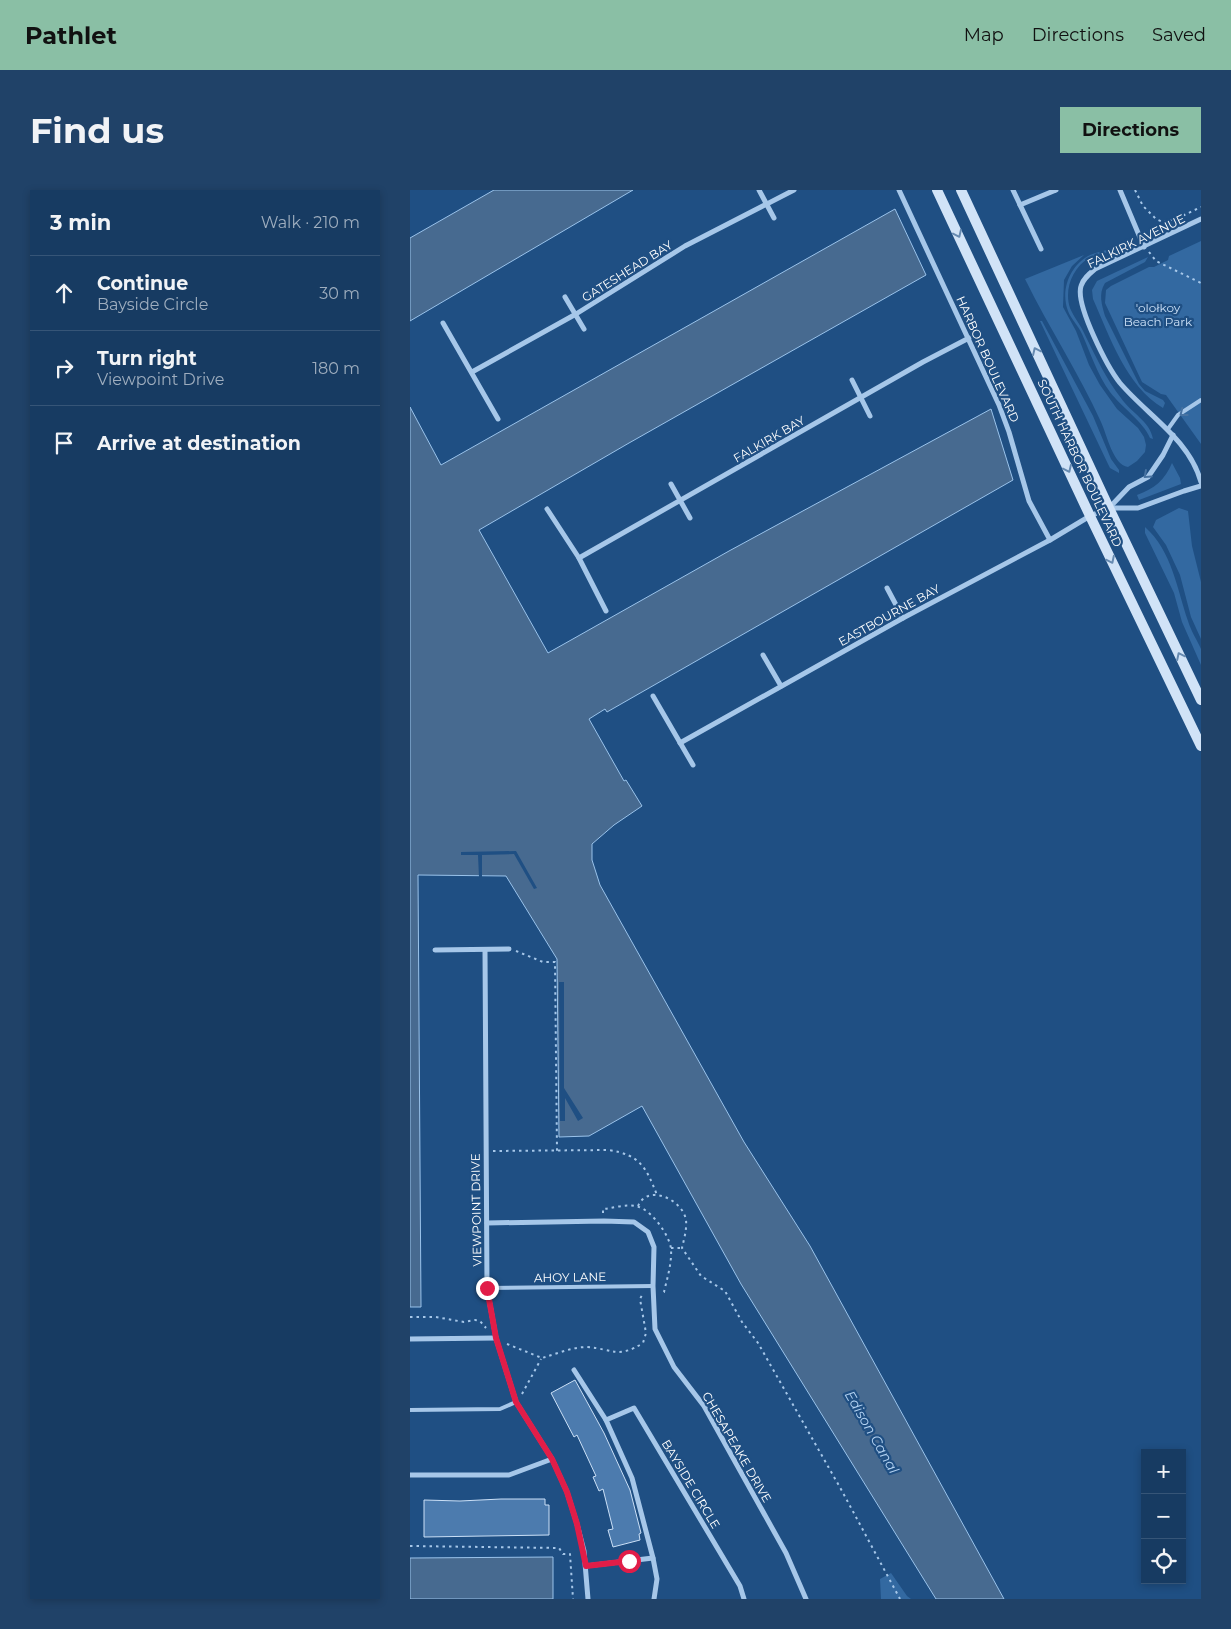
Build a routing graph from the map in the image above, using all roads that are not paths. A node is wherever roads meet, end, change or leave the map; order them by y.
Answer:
1 (759, 190) edge
2 (794, 190) edge
3 (899, 190) edge
4 (938, 190) edge
5 (961, 190) edge
6 (1013, 190) edge
7 (1056, 190) edge
8 (1120, 190) edge
9 (767, 205) junction
10 (1020, 205) junction
11 (774, 218) dead end
12 (1201, 220) edge
13 (1144, 246) junction
14 (1041, 248) dead end
15 (565, 297) dead end
16 (576, 314) junction
17 (443, 323) dead end
18 (584, 329) dead end
19 (969, 338) junction
20 (472, 372) junction
21 (852, 380) dead end
22 (1201, 395) edge
23 (860, 398) junction
24 (1201, 400) edge
25 (870, 416) dead end
26 (498, 419) dead end
27 (1168, 429) junction
28 (1173, 435) junction
29 (1201, 482) edge
30 (671, 484) dead end
31 (1201, 486) edge
32 (681, 501) junction
33 (1109, 508) junction
34 (547, 509) dead end
35 (1090, 516) junction
36 (690, 518) dead end
37 (1050, 540) junction
38 (579, 558) junction
39 (887, 588) dead end
40 (606, 611) dead end
41 (903, 618) junction
42 (763, 655) dead end
43 (781, 686) junction
44 (653, 696) dead end
45 (1201, 700) edge
46 (680, 743) junction
47 (1201, 746) edge
48 (693, 765) dead end
49 (509, 949) road end
50 (435, 950) dead end
51 (485, 950) junction
52 (487, 1223) junction
53 (653, 1286) junction
54 (487, 1288) junction
55 (496, 1338) junction
56 (410, 1339) edge
57 (574, 1370) dead end
58 (516, 1402) junction
59 (410, 1410) edge
60 (606, 1420) junction
61 (552, 1459) junction
62 (410, 1475) edge
63 (653, 1558) junction
64 (586, 1566) junction
65 (588, 1599) edge
66 (654, 1599) edge
67 (744, 1599) edge
68 (806, 1599) edge

1 - 9 street
2 - 9 street, GATESHEAD BAY
3 - 19 street, HARBOR BOULEVARD
4 -> 35 main road, SOUTH HARBOR BOULEVARD
33 -> 5 main road, SOUTH HARBOR BOULEVARD
6 - 10 street
7 - 10 street
8 - 13 street
9 - 11 street
9 - 16 street, GATESHEAD BAY
10 - 14 street
12 - 13 street, FALKIRK AVENUE
13 - 27 street, FALKIRK AVENUE
15 - 16 street
16 - 18 street
16 - 20 street, GATESHEAD BAY
17 - 20 street
19 - 23 street, FALKIRK BAY
19 - 37 street, HARBOR BOULEVARD
20 - 26 street
21 - 23 street
22 - 24 lane
23 - 25 street
23 - 32 street, FALKIRK BAY
24 -> 27 lane
27 - 28 street, FALKIRK AVENUE
28 - 29 street, FALKIRK AVENUE
28 -> 33 street, EASTBOURNE BAY
30 - 32 street
31 - 33 street, EASTBOURNE BAY
32 - 36 street
32 - 38 street, FALKIRK BAY
33 - 35 street, EASTBOURNE BAY
45 -> 33 main road, SOUTH HARBOR BOULEVARD
34 - 38 street
35 - 37 street, EASTBOURNE BAY
35 -> 47 main road, SOUTH HARBOR BOULEVARD
37 - 41 street, EASTBOURNE BAY
38 - 40 street
39 - 41 street
41 - 43 street, EASTBOURNE BAY
42 - 43 street
43 - 46 street, EASTBOURNE BAY
44 - 46 street
46 - 48 street
49 - 51 street
50 - 51 street
51 - 52 street, VIEWPOINT DRIVE
52 - 53 street, CHESAPEAKE DRIVE
52 - 54 street, VIEWPOINT DRIVE
53 - 54 lane, AHOY LANE
53 - 68 street, CHESAPEAKE DRIVE
54 - 55 street, VIEWPOINT DRIVE
55 - 56 street
55 - 58 street, VIEWPOINT DRIVE
57 - 60 street
58 - 59 lane
58 - 61 street, VIEWPOINT DRIVE
60 - 63 street
60 - 67 street, BAYSIDE CIRCLE
61 - 62 street
61 - 64 street, VIEWPOINT DRIVE
63 - 64 street
63 - 66 street
64 - 65 street, VIEWPOINT DRIVE

